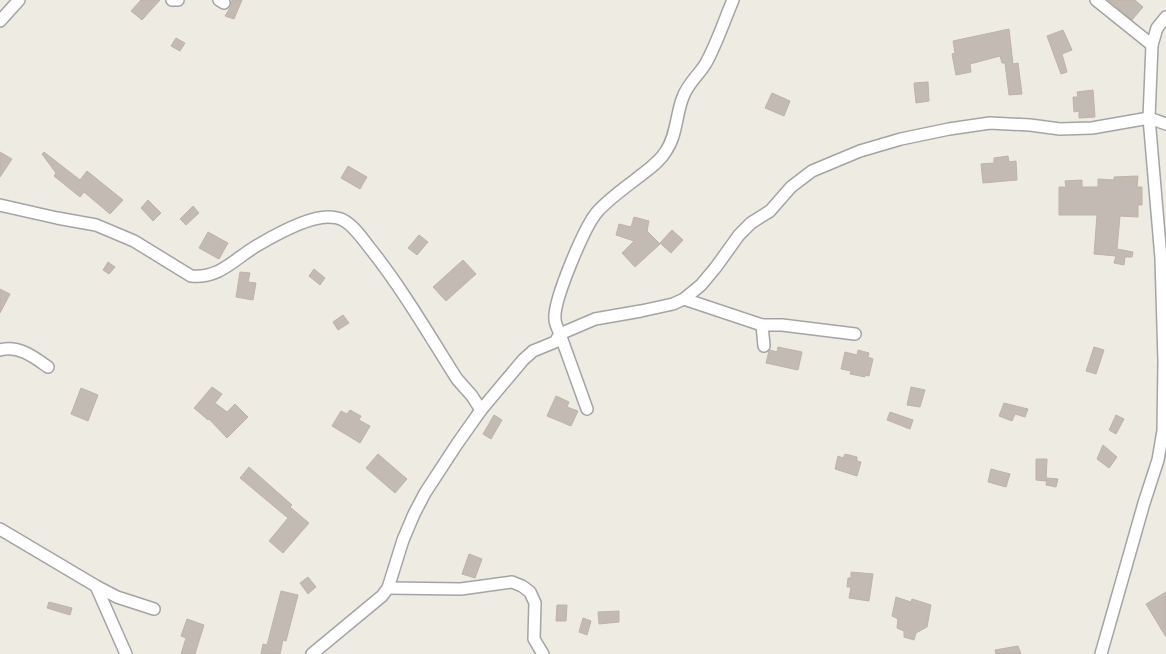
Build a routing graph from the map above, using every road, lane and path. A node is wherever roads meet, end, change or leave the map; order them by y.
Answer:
1 (19, 0) edge
2 (172, 0) edge
3 (178, 0) edge
4 (733, 0) edge
5 (1096, 0) edge
6 (1166, 17) edge
7 (0, 20) edge
8 (1152, 45) junction
9 (1149, 118) junction
10 (1166, 124) edge
11 (0, 205) edge
12 (684, 299) junction
13 (762, 325) junction
14 (560, 334) junction
15 (855, 334) dead end
16 (764, 346) dead end
17 (0, 350) edge
18 (48, 367) dead end
19 (587, 409) dead end
20 (481, 410) junction
21 (0, 528) edge
22 (96, 586) junction
23 (388, 588) junction
24 (154, 609) dead end
25 (126, 654) edge
26 (312, 654) edge
27 (543, 654) edge
28 (1101, 654) edge

1 - 7 street
2 - 3 street
4 - 14 street
5 - 8 street
6 - 8 street
8 - 9 street
9 - 10 street
9 - 12 street
9 - 28 street
11 - 20 street
12 - 13 street
12 - 14 street
13 - 15 street
13 - 16 street
14 - 19 street
14 - 20 street
17 - 18 street
20 - 23 street
21 - 22 street
22 - 24 street
22 - 25 street
23 - 26 street
23 - 27 street

